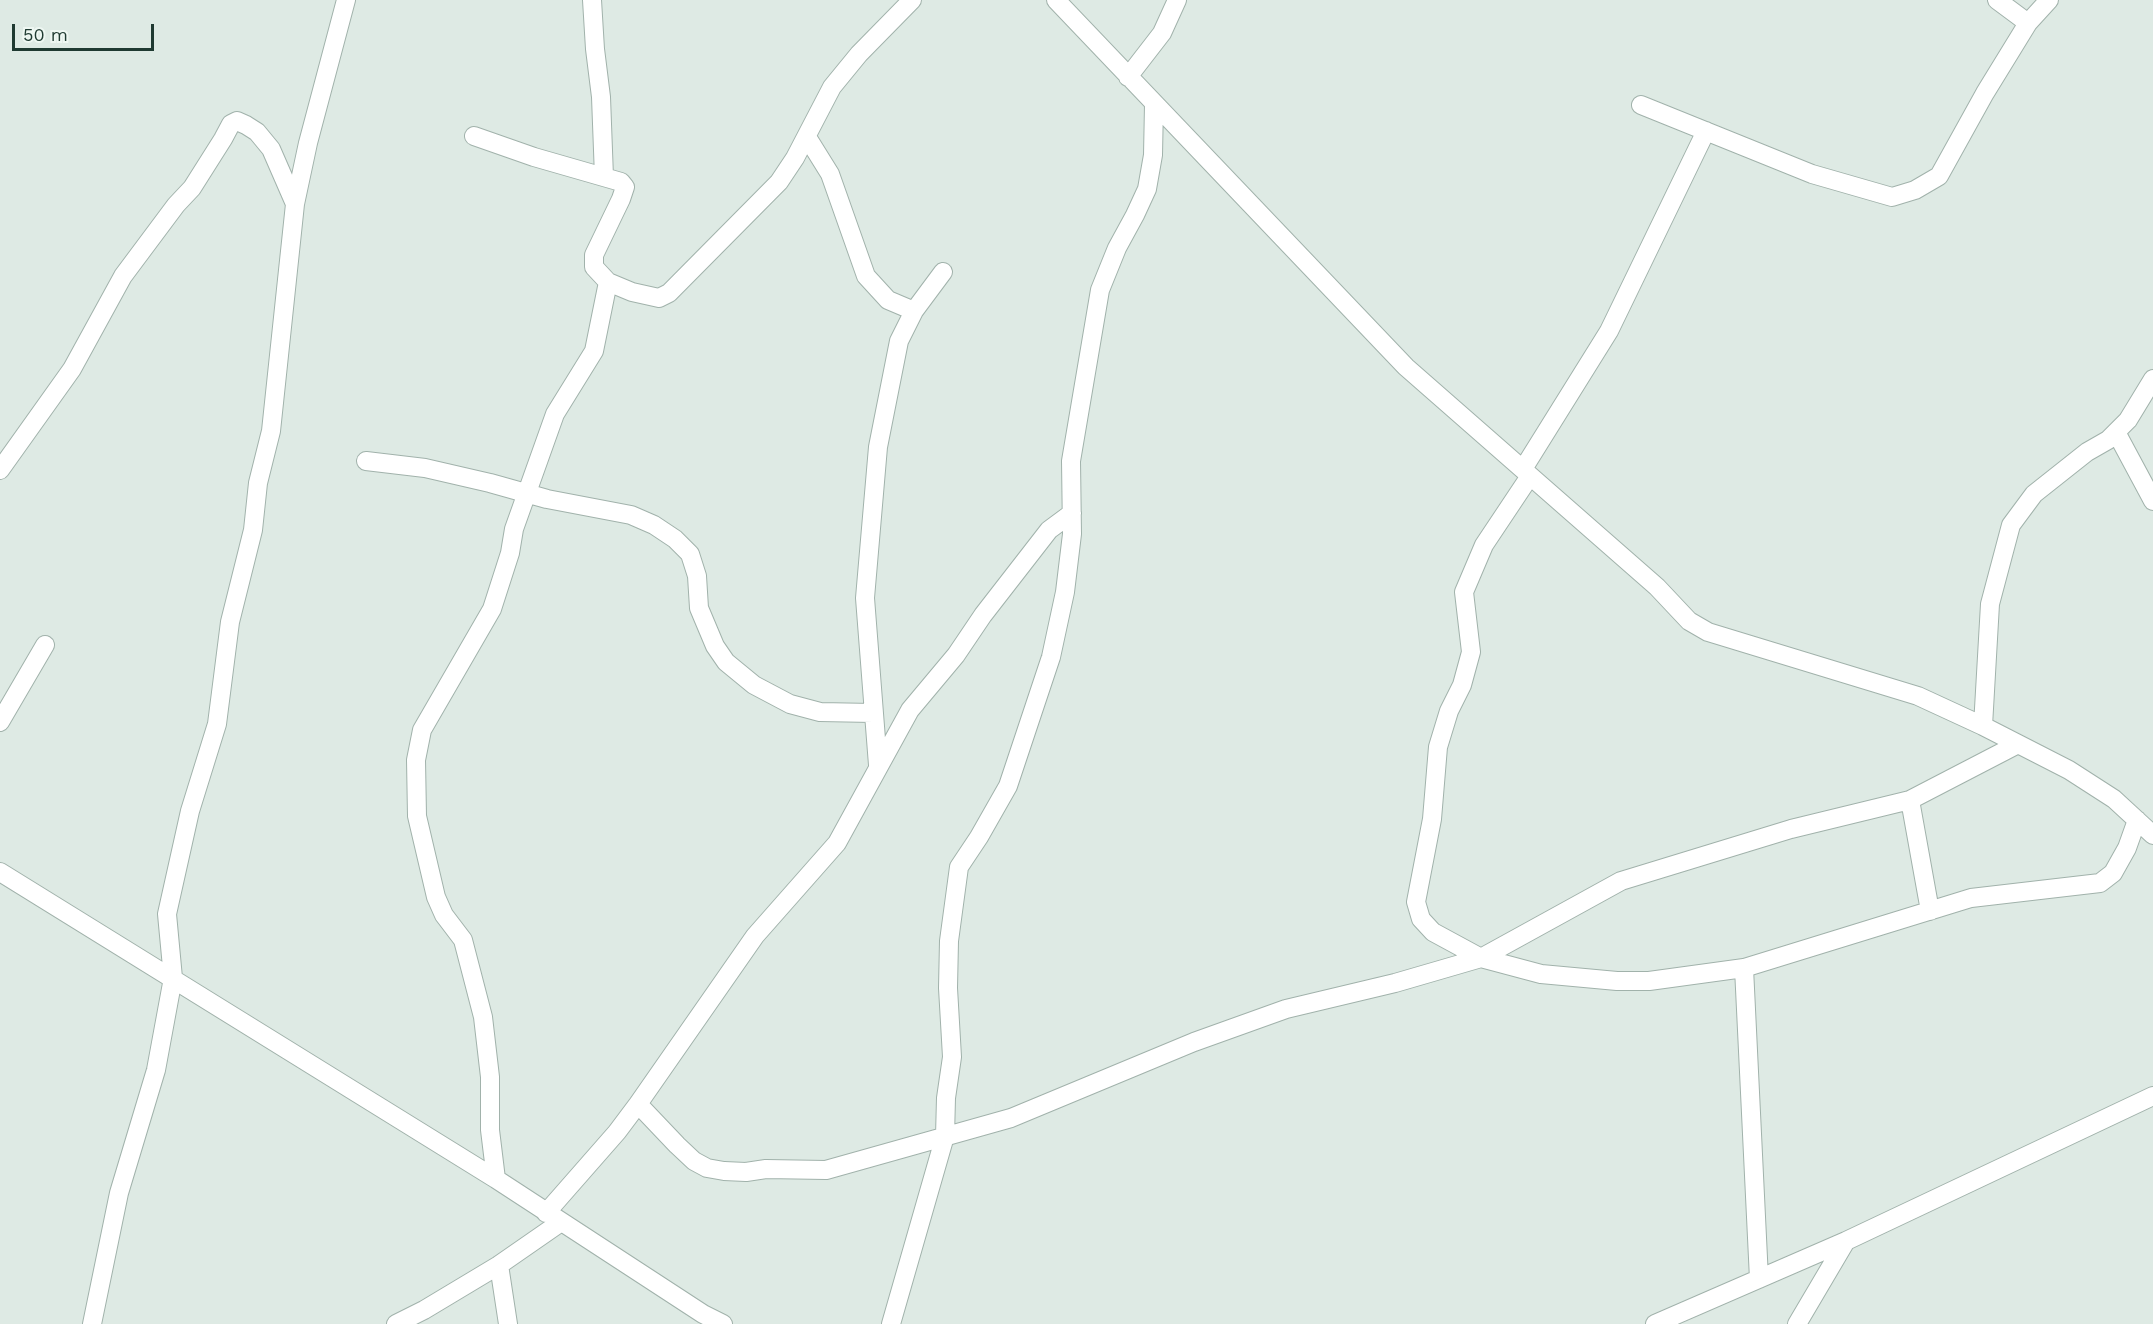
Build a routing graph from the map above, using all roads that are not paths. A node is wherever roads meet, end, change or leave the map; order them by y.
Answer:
1 (346, 0) edge
2 (592, 0) edge
3 (912, 0) edge
4 (1056, 0) edge
5 (1177, 0) edge
6 (1997, 0) edge
7 (2049, 0) edge
8 (2028, 23) junction
9 (1128, 77) junction
10 (1154, 105) junction
11 (1641, 105) dead end
12 (1706, 131) junction
13 (474, 136) dead end
14 (807, 137) junction
15 (604, 177) junction
16 (295, 204) junction
17 (943, 272) dead end
18 (608, 282) junction
19 (914, 311) junction
20 (2153, 379) edge
21 (2116, 432) junction
22 (366, 461) dead end
23 (0, 470) edge
24 (1526, 473) junction
25 (526, 494) junction
26 (2153, 501) edge
27 (1072, 513) junction
28 (45, 645) dead end
29 (873, 713) junction
30 (0, 722) edge
31 (1983, 726) junction
32 (2018, 744) junction
33 (878, 765) junction
34 (1910, 800) junction
35 (2137, 820) junction
36 (2153, 835) edge
37 (0, 872) edge
38 (1930, 911) junction
39 (1481, 958) junction
40 (1744, 968) junction
41 (173, 978) junction
42 (2153, 1096) edge
43 (638, 1104) junction
44 (945, 1136) junction
45 (496, 1179) junction
46 (553, 1218) junction
47 (1846, 1241) junction
48 (499, 1265) junction
49 (1759, 1279) junction
50 (92, 1324) edge
51 (396, 1324) edge
52 (508, 1324) edge
53 (723, 1324) edge
54 (891, 1324) edge
55 (1655, 1324) edge
56 (1797, 1324) edge

1 - 16 street
2 - 15 street
3 - 14 street
4 - 9 street
5 - 9 street
6 - 8 street
7 - 8 street
8 - 12 street
9 - 10 street
10 - 24 street
10 - 27 street
11 - 12 street
12 - 24 street
13 - 15 street
14 - 18 street
14 - 19 street
15 - 18 street
16 - 23 street
16 - 41 street
17 - 19 street
18 - 25 street
19 - 29 street
20 - 21 street
21 - 26 street
21 - 31 street
22 - 25 street
24 - 31 street
24 - 39 street
25 - 29 street
25 - 45 street
27 - 33 street
27 - 44 street
28 - 30 street
29 - 33 street
31 - 32 street
32 - 34 street
32 - 35 street
33 - 43 street
34 - 38 street
34 - 39 street
35 - 36 street
35 - 38 street
37 - 41 street
38 - 40 street
39 - 40 street
39 - 44 street
40 - 49 street
41 - 45 street
41 - 50 street
42 - 47 street
43 - 44 street
43 - 46 street
44 - 54 street
45 - 46 street
46 - 48 street
46 - 53 street
47 - 49 street
47 - 56 street
48 - 51 street
48 - 52 street
49 - 55 street

